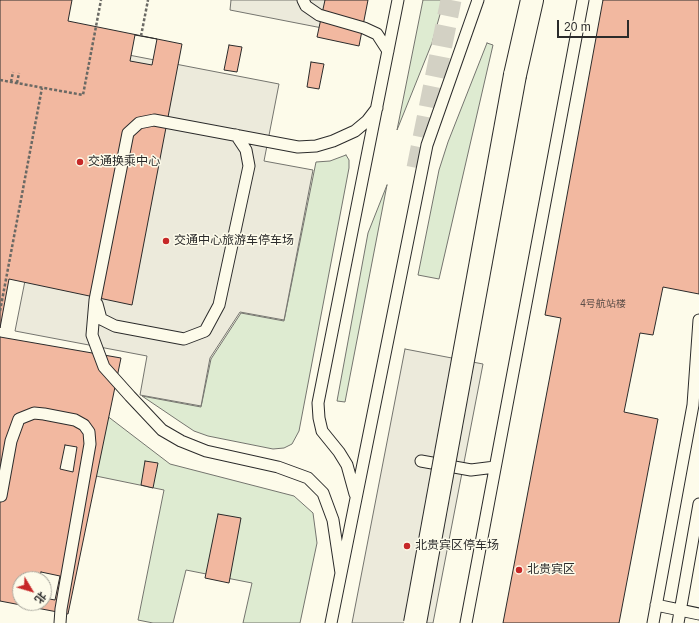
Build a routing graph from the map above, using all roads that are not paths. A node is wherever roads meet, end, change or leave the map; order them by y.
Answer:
1 (303, 0) edge
2 (398, 0) edge
3 (478, 0) edge
4 (532, 0) edge
5 (583, 0) edge
6 (388, 51) junction
7 (377, 108) junction
8 (236, 135) junction
9 (95, 300) junction
10 (699, 327) edge
11 (422, 461) dead end
12 (495, 467) junction
13 (1, 496) dead end
14 (356, 496) junction
15 (699, 504) edge
16 (341, 574) junction
17 (656, 605) junction
18 (680, 610) junction
19 (699, 614) edge
20 (60, 623) edge
21 (331, 623) edge
22 (415, 623) edge
23 (466, 623) edge
24 (653, 623) edge
25 (678, 623) edge

1 - 6 lane
2 - 6 lane
3 - 14 lane
4 - 22 main road, bridge
5 - 12 lane
6 - 7 lane
7 - 8 lane
7 - 14 lane
8 - 9 lane
8 - 9 lane
9 - 16 lane
10 - 17 lane
11 - 12 lane
12 - 23 lane
13 - 20 lane
14 - 16 lane
15 - 18 lane
16 - 21 lane
17 - 18 lane
17 - 24 lane
18 - 19 lane
18 - 25 lane

